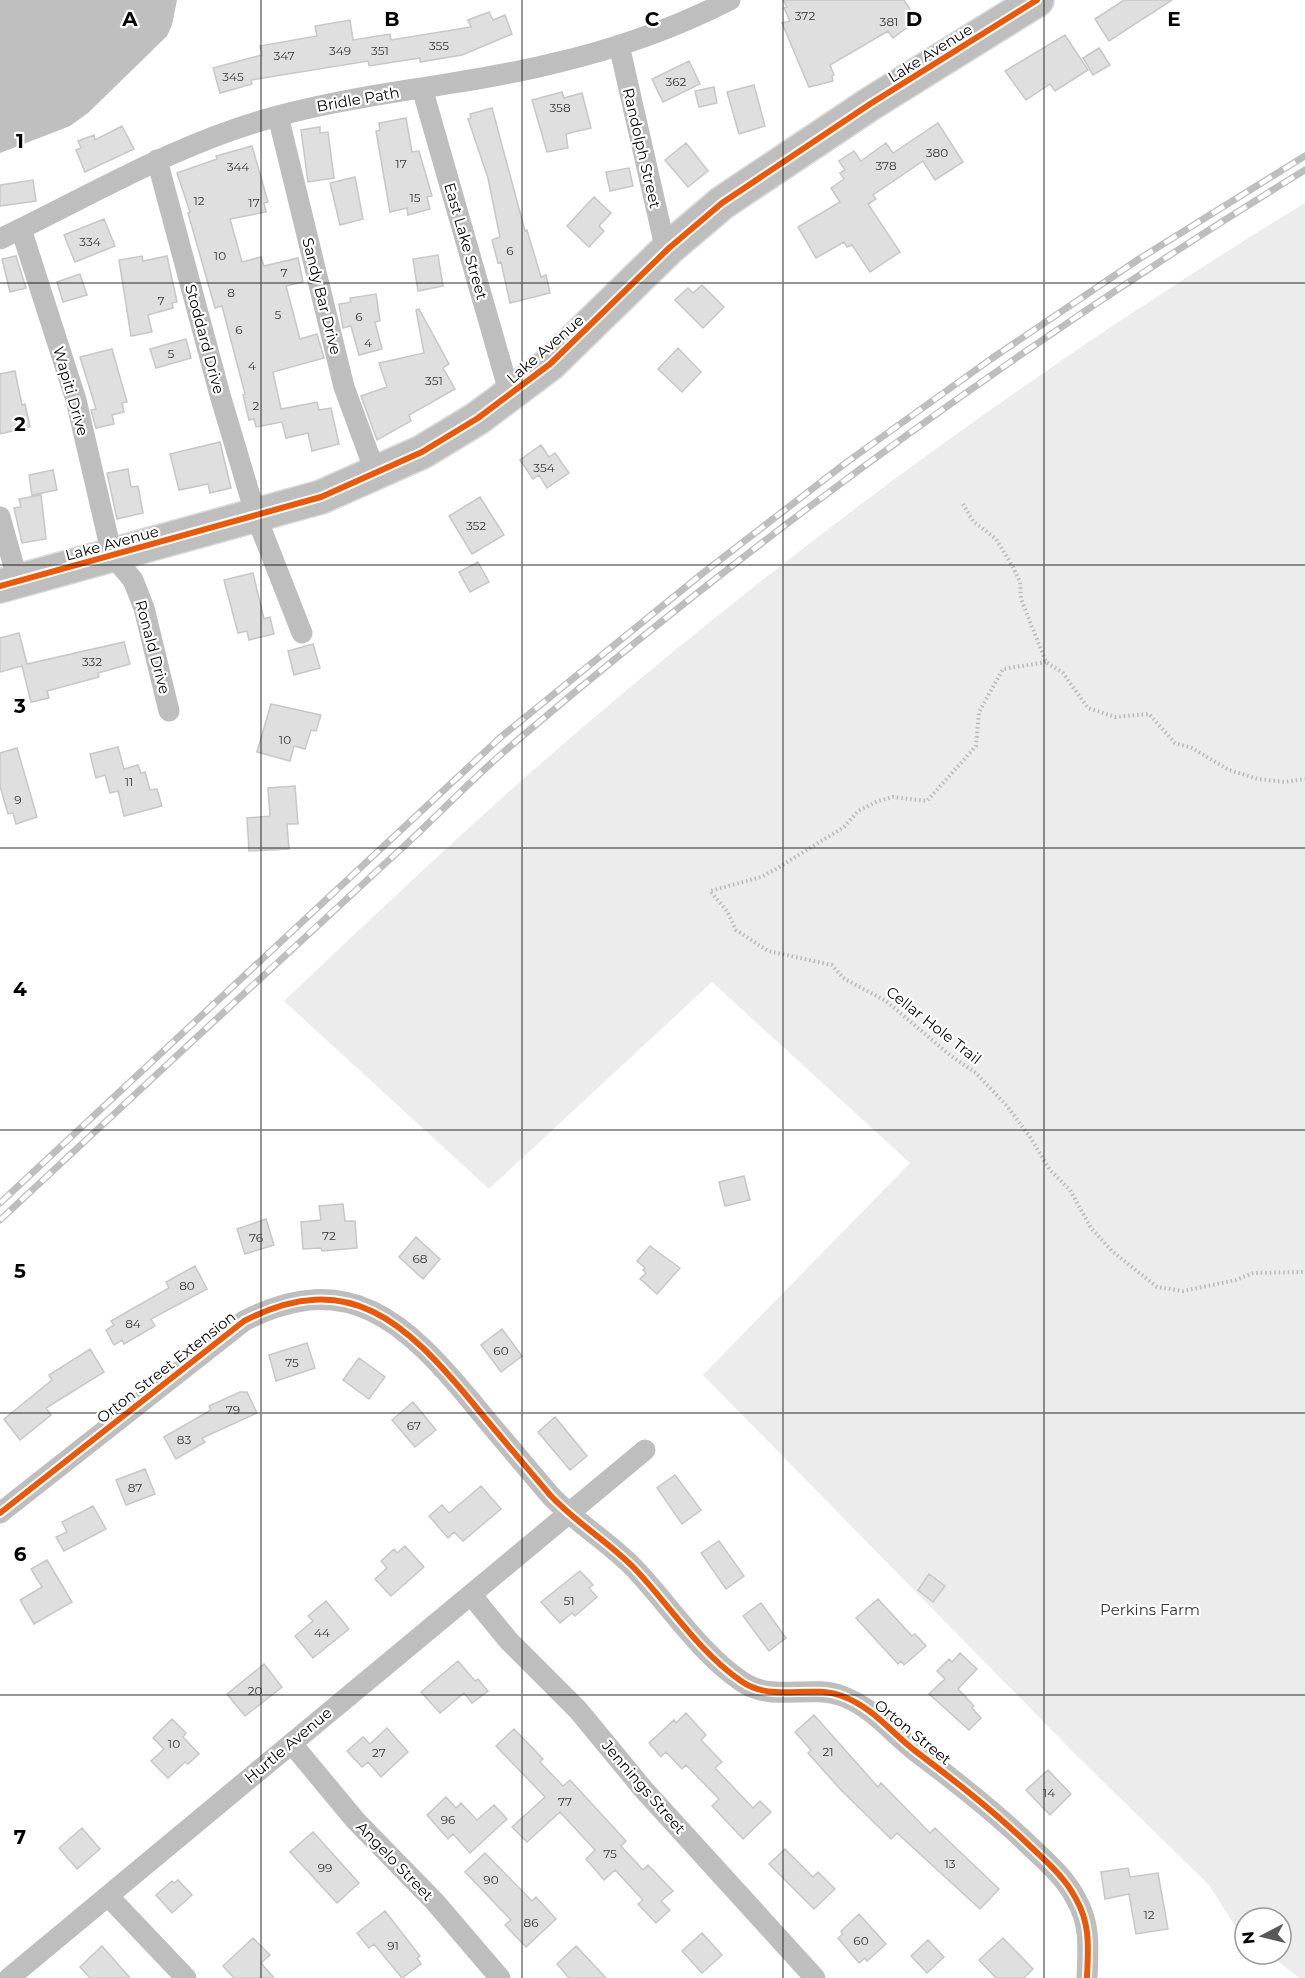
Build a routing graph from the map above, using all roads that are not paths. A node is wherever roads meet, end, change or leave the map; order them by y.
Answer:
1 (730, 0) edge
2 (1037, 0) edge
3 (619, 45) junction
4 (423, 88) junction
5 (278, 116) junction
6 (157, 160) junction
7 (21, 229) junction
8 (0, 239) edge
9 (666, 251) junction
10 (510, 394) junction
11 (376, 474) junction
12 (256, 516) junction
13 (0, 517) edge
14 (112, 555) junction
15 (9, 584) edge
16 (302, 633) dead end
17 (169, 711) dead end
18 (645, 1450) dead end
19 (0, 1513) edge
20 (568, 1515) junction
21 (472, 1596) junction
22 (292, 1744) junction
23 (109, 1897) junction
24 (9, 1978) edge
25 (186, 1978) edge
26 (500, 1978) edge
27 (814, 1978) edge
28 (1087, 1978) edge

1 - 3 street, Bridle Path
2 - 9 main road, Lake Avenue
3 - 4 street, Bridle Path
3 - 9 street, Randolph Street
4 - 5 street, Bridle Path
4 - 10 street, East Lake Street
5 - 6 street, Bridle Path
5 - 11 street, Sandy Bar Drive
6 - 7 street, Bridle Path
6 - 12 street, Stoddard Drive
7 - 8 street, Bridle Path
7 - 14 street, Wapiti Drive
9 - 10 main road, Lake Avenue
10 - 11 main road, Lake Avenue
11 - 12 main road, Lake Avenue
12 - 14 main road, Lake Avenue
12 - 16 street, Stoddard Drive
13 - 15 street
14 - 15 main road, Lake Avenue
14 - 17 street, Ronald Drive
18 - 20 street, Hurtle Avenue
19 - 20 street, Orton Street Extension
20 - 21 street, Hurtle Avenue
20 - 28 street, Orton Street
21 - 22 street, Hurtle Avenue
21 - 27 street, Jennings Street
22 - 23 street, Hurtle Avenue
22 - 26 street, Angelo Street
23 - 24 street, Hurtle Avenue
23 - 25 street

